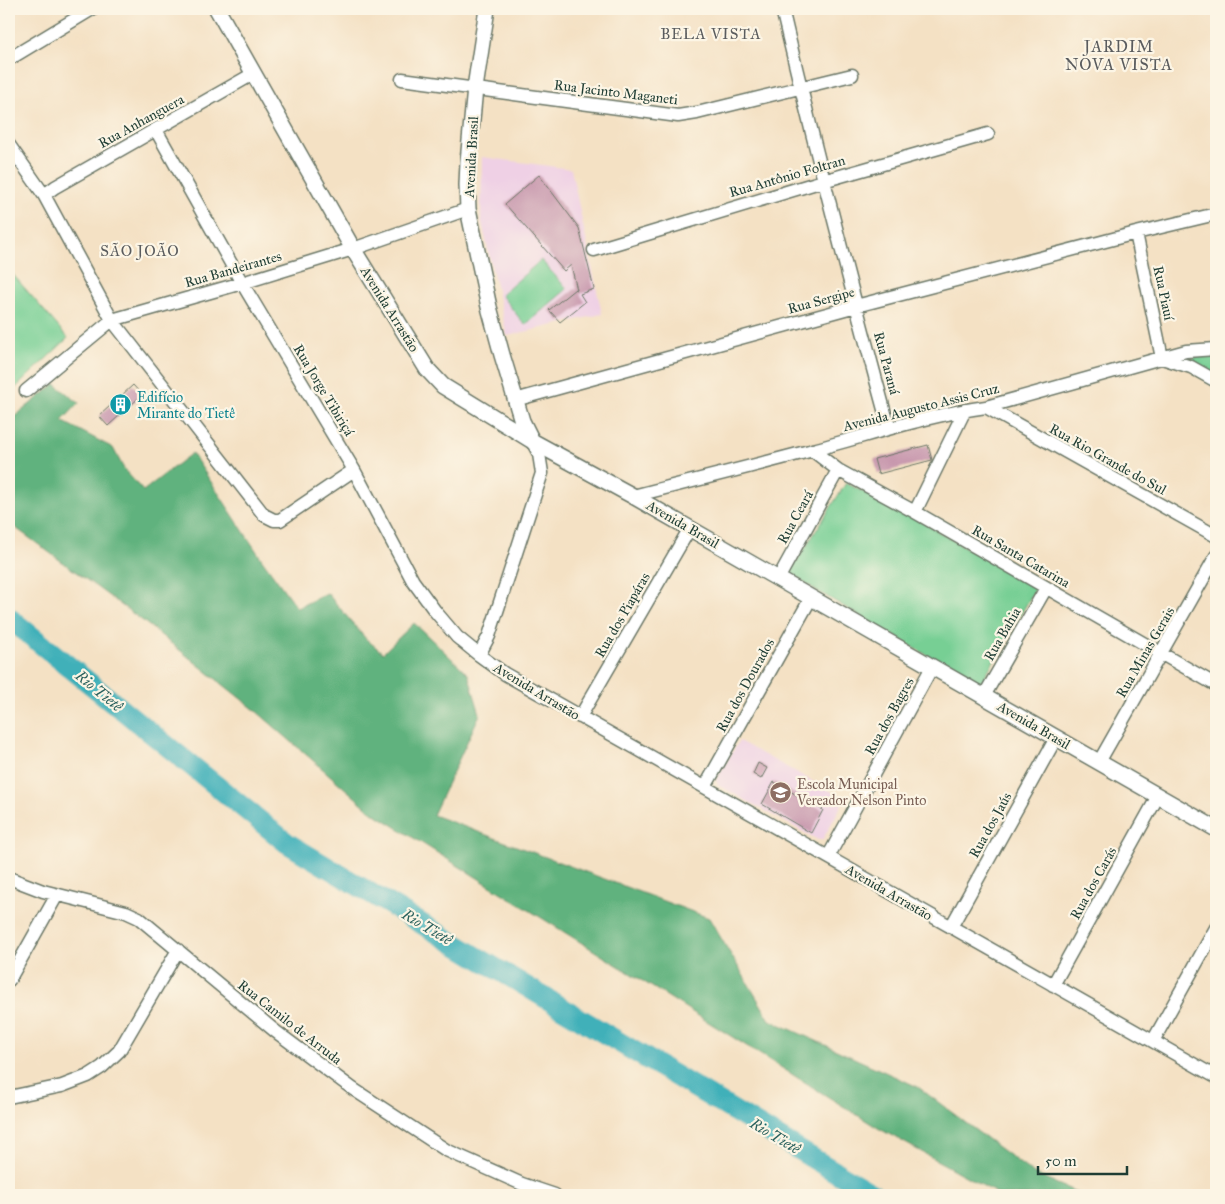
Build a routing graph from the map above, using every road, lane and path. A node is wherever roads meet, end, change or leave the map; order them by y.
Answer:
1 (92, 9) edge
2 (217, 9) edge
3 (487, 9) edge
4 (782, 9) edge
5 (9, 59) edge
6 (254, 74) junction
7 (852, 75) dead end
8 (402, 79) dead end
9 (475, 88) junction
10 (801, 88) junction
11 (156, 130) junction
12 (988, 134) dead end
13 (9, 145) edge
14 (823, 181) junction
15 (44, 195) junction
16 (468, 209) junction
17 (1213, 217) edge
18 (1136, 233) junction
19 (353, 249) junction
20 (594, 250) dead end
21 (242, 283) junction
22 (856, 306) junction
23 (112, 320) junction
24 (1216, 349) edge
25 (1162, 358) junction
26 (1216, 381) edge
27 (26, 392) dead end
28 (515, 400) junction
29 (986, 407) junction
30 (965, 410) junction
31 (889, 428) junction
32 (532, 441) junction
33 (812, 450) junction
34 (354, 470) junction
35 (838, 470) junction
36 (633, 496) junction
37 (915, 512) junction
38 (690, 528) junction
39 (1216, 536) edge
40 (1216, 556) edge
41 (778, 579) junction
42 (1046, 588) junction
43 (811, 598) junction
44 (1161, 654) junction
45 (478, 655) junction
46 (932, 667) junction
47 (1216, 685) edge
48 (984, 696) junction
49 (580, 717) junction
50 (1056, 738) junction
51 (1099, 762) junction
52 (705, 788) junction
53 (1158, 796) junction
54 (1216, 829) edge
55 (828, 857) junction
56 (9, 878) edge
57 (57, 894) junction
58 (951, 927) junction
59 (1216, 928) edge
60 (178, 950) junction
61 (9, 980) edge
62 (1053, 985) junction
63 (1153, 1041) junction
64 (1216, 1078) edge
65 (9, 1097) edge
66 (554, 1195) edge

1 - 5 street
2 - 6 street, Avenida Arrastão
3 - 9 street, Avenida Brasil
4 - 10 street, Rua Paraná
6 - 11 street, Rua Anhanguera
6 - 19 street, Avenida Arrastão
7 - 10 street, Rua Jacinto Maganeti
8 - 9 street, Rua Jacinto Maganeti
9 - 10 street, Rua Jacinto Maganeti
9 - 16 street, Avenida Brasil
10 - 14 street, Rua Paraná
11 - 15 street, Rua Anhanguera
11 - 21 street, Rua Jorge Tibiriçá
12 - 14 street, Rua Antônio Foltran
13 - 15 street
14 - 20 street, Rua Antônio Foltran
14 - 22 street, Rua Paraná
15 - 23 street
16 - 19 street, Rua Bandeirantes
16 - 28 street, Avenida Brasil
17 - 18 street, Rua Sergipe
18 - 22 street, Rua Sergipe
18 - 25 street, Rua Piauí
19 - 21 street, Rua Bandeirantes
19 - 32 street, Avenida Arrastão
21 - 23 street, Rua Bandeirantes
21 - 34 street, Rua Jorge Tibiriçá
22 - 28 street, Rua Sergipe
22 - 31 street, Rua Paraná
23 - 27 street, Rua Bandeirantes
23 - 34 street
24 - 25 street, Avenida Augusto Assis Cruz
25 - 26 street
25 - 29 street, Avenida Augusto Assis Cruz
28 - 32 street, Avenida Brasil
29 - 30 street, Avenida Augusto Assis Cruz
29 - 39 street, Rua Rio Grande do Sul
30 - 31 street, Avenida Augusto Assis Cruz
30 - 37 street
31 - 33 street, Avenida Augusto Assis Cruz
32 - 36 street, Avenida Brasil
32 - 45 street, Avenida Arrastão
33 - 35 street, Rua Santa Catarina
33 - 36 street, Avenida Augusto Assis Cruz
34 - 45 street, Rua Jorge Tibiriçá
35 - 37 street, Rua Santa Catarina
35 - 41 street, Rua Ceará
36 - 38 street, Avenida Brasil
37 - 42 street, Rua Santa Catarina
38 - 41 street, Avenida Brasil
38 - 49 street, Rua dos Piapáras
40 - 44 street, Rua Minas Gerais
41 - 43 street, Avenida Brasil
42 - 44 street, Rua Santa Catarina
42 - 48 street, Rua Bahia
43 - 46 street, Avenida Brasil
43 - 52 street, Rua dos Dourados
44 - 47 street, Rua Santa Catarina
44 - 51 street, Rua Minas Gerais
45 - 49 street, Avenida Arrastão
46 - 48 street, Avenida Brasil
46 - 55 street, Rua dos Bagres
48 - 50 street, Avenida Brasil
49 - 52 street, Avenida Arrastão
50 - 51 street, Avenida Brasil
50 - 58 street, Rua dos Jaús
51 - 53 street, Avenida Brasil
52 - 55 street, Avenida Arrastão
53 - 54 street, Avenida Brasil
53 - 62 street, Rua dos Carás
55 - 58 street, Avenida Arrastão
56 - 57 street, Rua Camilo de Arruda
57 - 60 street, Rua Camilo de Arruda
57 - 61 street
58 - 62 street, Avenida Arrastão
59 - 63 street
60 - 65 street
60 - 66 street, Rua Camilo de Arruda
62 - 63 street, Avenida Arrastão
63 - 64 street, Avenida Arrastão

